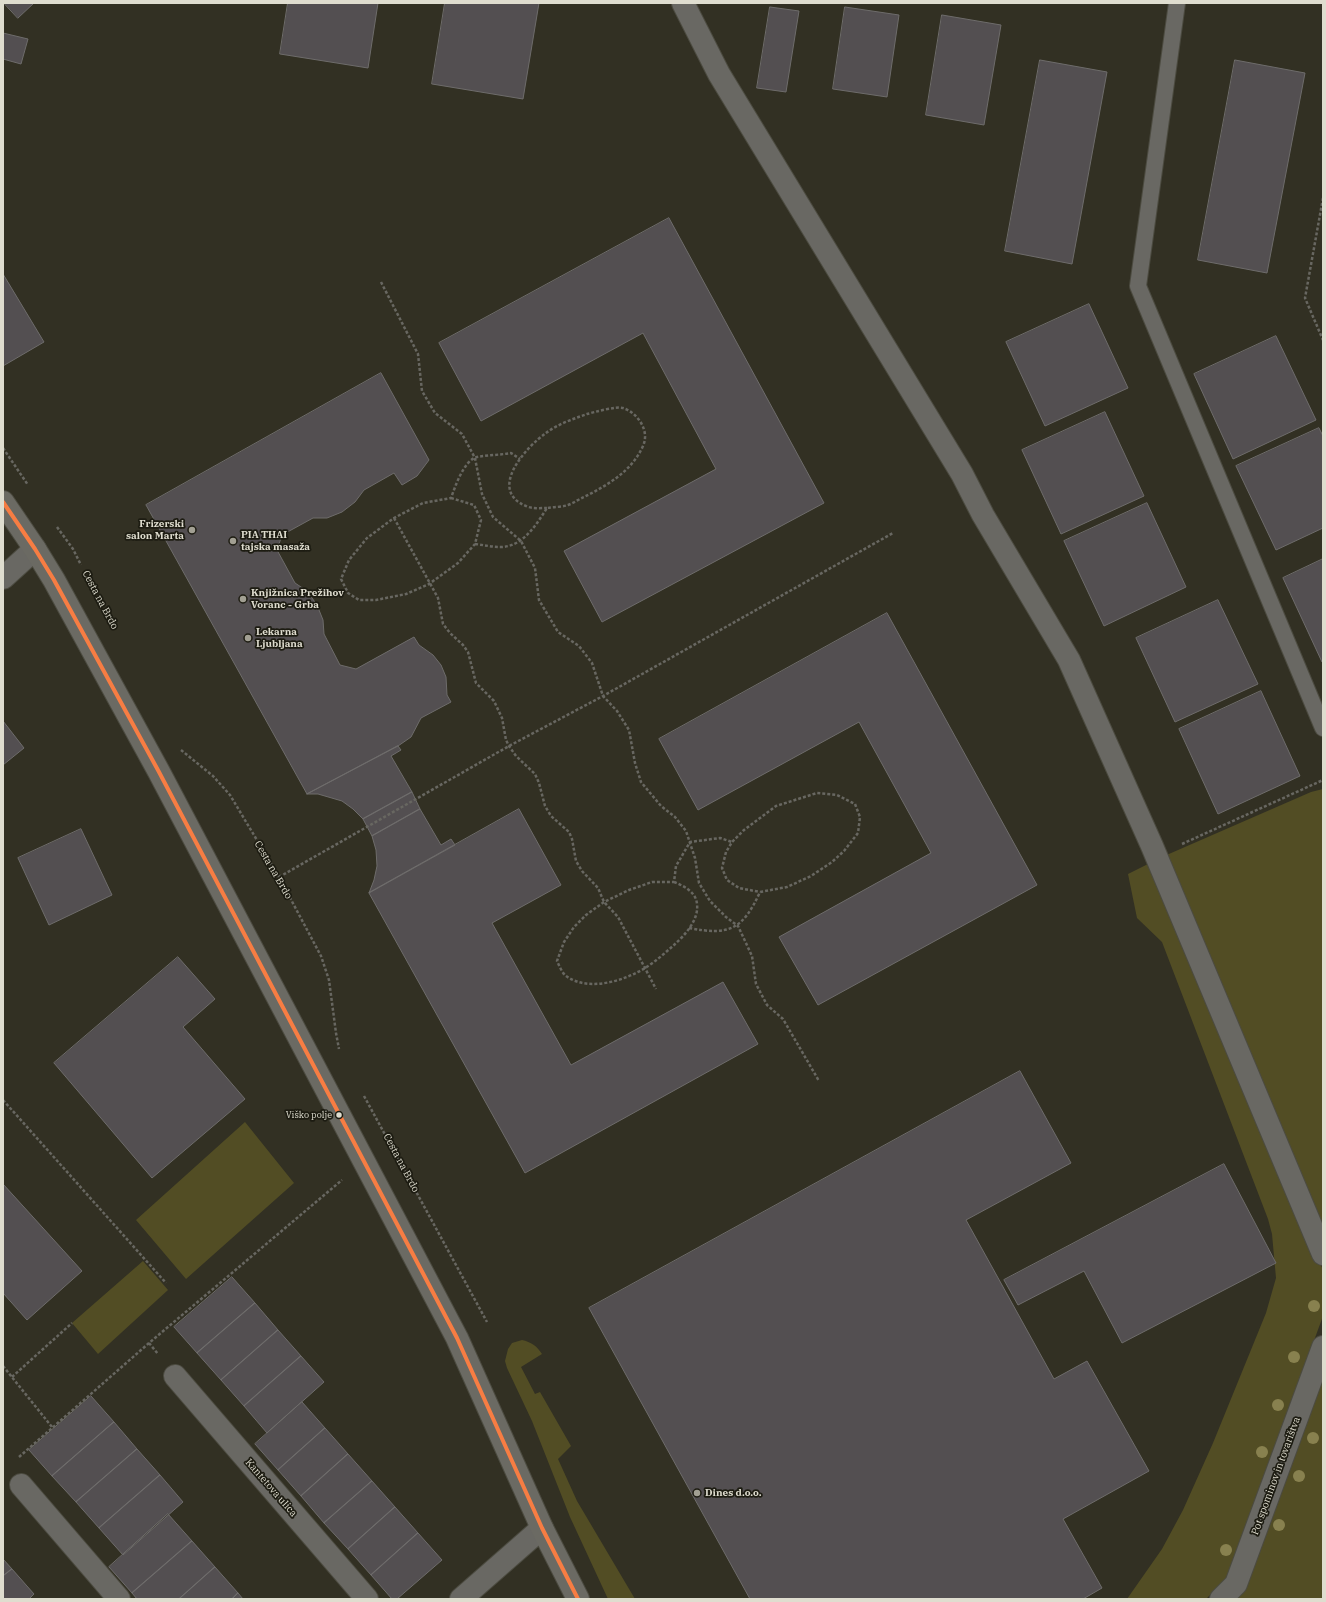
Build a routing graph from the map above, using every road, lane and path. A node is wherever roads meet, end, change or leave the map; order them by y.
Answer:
1 (683, 3) edge
2 (1177, 3) edge
3 (1323, 198) edge
4 (381, 282) dead end
5 (1323, 340) edge
6 (3, 448) edge
7 (475, 458) junction
8 (520, 458) junction
9 (29, 486) dead end
10 (451, 498) junction
11 (3, 502) edge
12 (547, 508) junction
13 (394, 518) junction
14 (55, 523) dead end
15 (893, 533) dead end
16 (521, 541) junction
17 (475, 544) junction
18 (35, 549) junction
19 (84, 570) dead end
20 (3, 578) edge
21 (429, 584) junction
22 (603, 696) junction
23 (1323, 728) edge
24 (177, 744) dead end
25 (509, 746) junction
26 (1323, 780) edge
27 (690, 842) junction
28 (732, 842) junction
29 (1156, 855) junction
30 (279, 877) junction
31 (674, 882) junction
32 (760, 892) junction
33 (604, 902) junction
34 (738, 926) junction
35 (689, 928) junction
36 (645, 968) junction
37 (656, 989) dead end
38 (340, 1052) dead end
39 (819, 1081) dead end
40 (360, 1089) dead end
41 (3, 1100) edge
42 (364, 1162) junction
43 (1323, 1254) edge
44 (166, 1283) dead end
45 (487, 1322) dead end
46 (72, 1323) dead end
47 (1323, 1347) edge
48 (3, 1366) edge
49 (175, 1376) dead end
50 (12, 1377) junction
51 (52, 1427) junction
52 (17, 1458) dead end
53 (21, 1485) dead end
54 (542, 1528) junction
55 (119, 1599) edge
56 (367, 1599) edge
57 (460, 1599) edge
58 (578, 1599) edge
59 (1222, 1599) edge

1 - 29 street
2 - 23 lane
3 - 5 path
4 - 7 path
6 - 9 path
7 - 8 path
7 - 10 path
7 - 16 path
8 - 12 path
8 - 12 path
10 - 13 path
10 - 17 path
11 - 18 street
12 - 16 path
13 - 21 path
13 - 21 path
14 - 19 path, Cesta na Brdo
15 - 22 path
16 - 17 path
16 - 22 path
17 - 21 path
18 - 20 street
18 - 42 street
21 - 25 path
22 - 25 path
22 - 27 path
24 - 30 path, Cesta na Brdo
25 - 30 path
25 - 33 path
26 - 29 path
27 - 28 path
27 - 31 path
27 - 34 path
28 - 32 path
28 - 32 path
29 - 43 street
30 - 38 path, Cesta na Brdo
31 - 33 path
31 - 35 path
32 - 34 path
33 - 36 path
33 - 36 path
34 - 35 path
34 - 39 path
35 - 36 path
36 - 37 path
40 - 45 path, Cesta na Brdo
41 - 44 path
42 - 51 path
42 - 54 street
46 - 50 path
47 - 59 street, Pot spominov in tovarištva
48 - 50 path
49 - 56 street, Kantetova ulica
50 - 51 path
51 - 52 path
53 - 55 street
54 - 57 street
54 - 58 street

